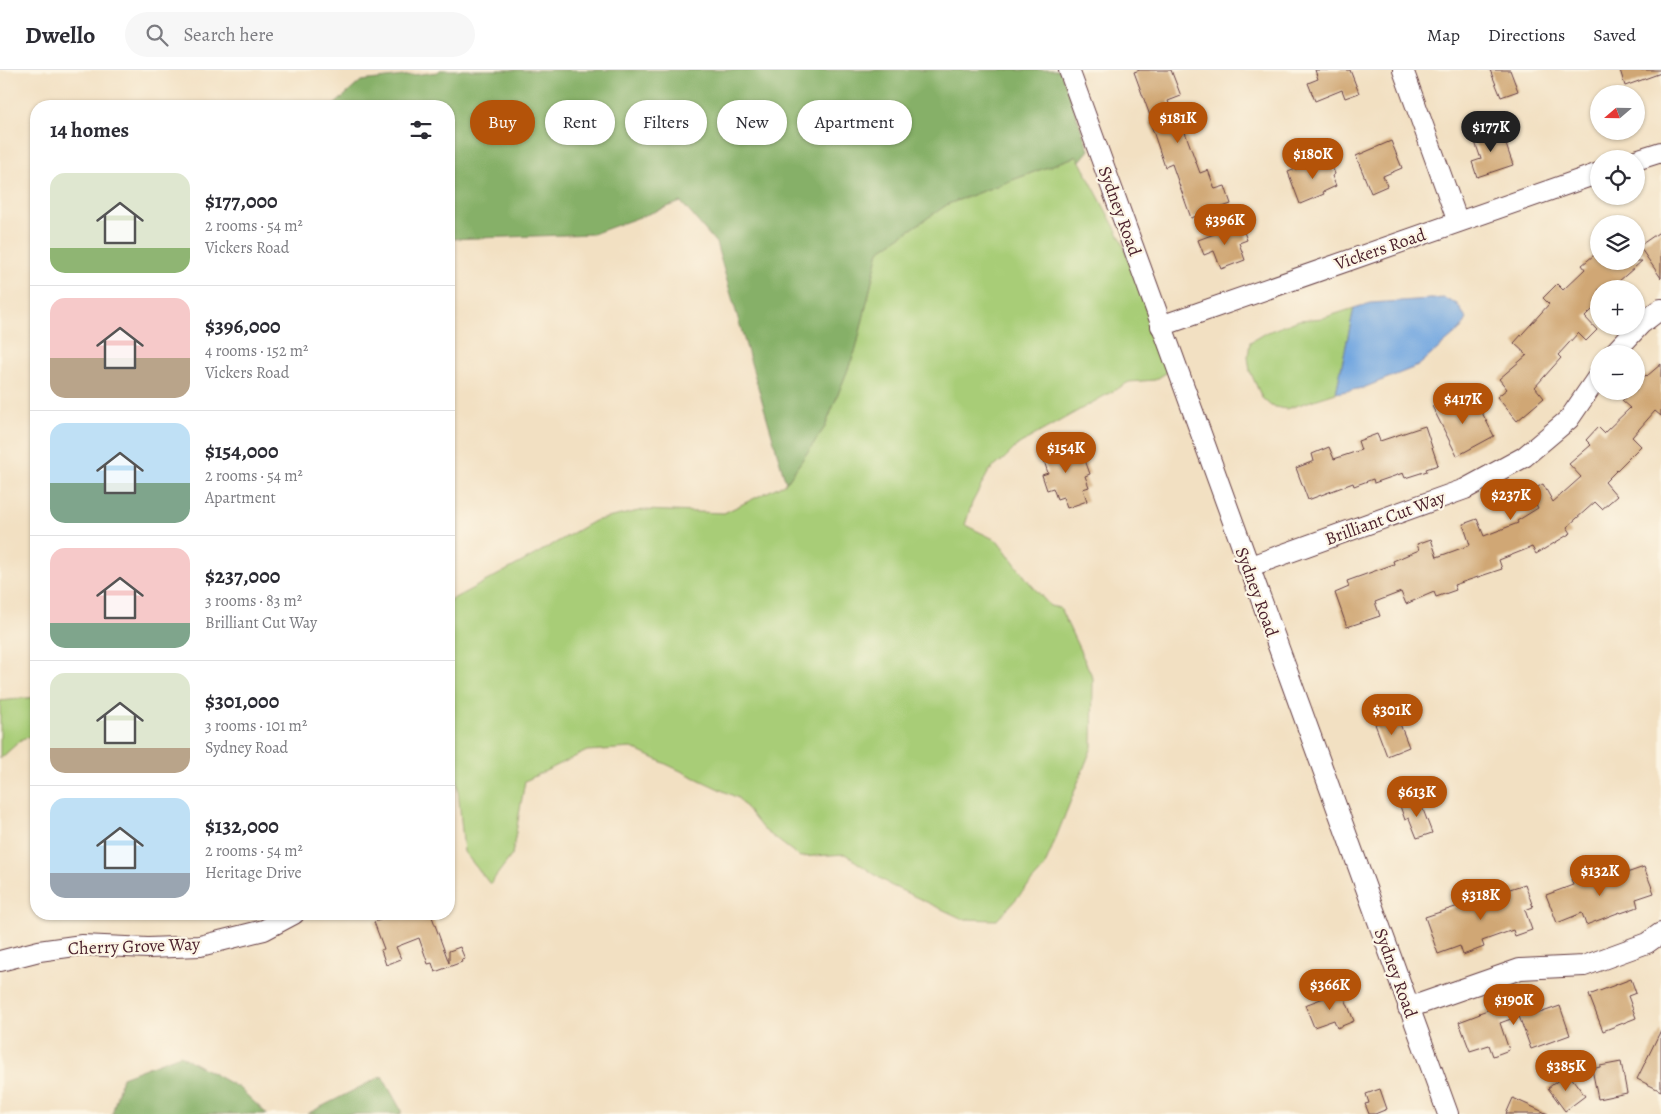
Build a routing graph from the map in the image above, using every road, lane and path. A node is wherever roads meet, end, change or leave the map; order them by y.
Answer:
1 (1069, 70) edge
2 (1403, 70) edge
3 (1661, 152) edge
4 (1645, 157) edge
5 (1590, 176) edge
6 (1458, 222) junction
7 (1661, 309) edge
8 (1161, 326) junction
9 (1621, 345) edge
10 (1590, 389) edge
11 (1248, 567) junction
12 (283, 920) edge
13 (1661, 933) edge
14 (0, 961) edge
15 (1408, 1008) junction
16 (1448, 1114) edge

1 - 8 street, Sydney Road
2 - 6 street
3 - 4 street
5 - 6 street, Vickers Road
6 - 8 street, Vickers Road
7 - 9 street
8 - 11 street, Sydney Road
10 - 11 street, Brilliant Cut Way
11 - 15 street, Sydney Road
12 - 14 street, Cherry Grove Way
13 - 15 street
15 - 16 street, Sydney Road

